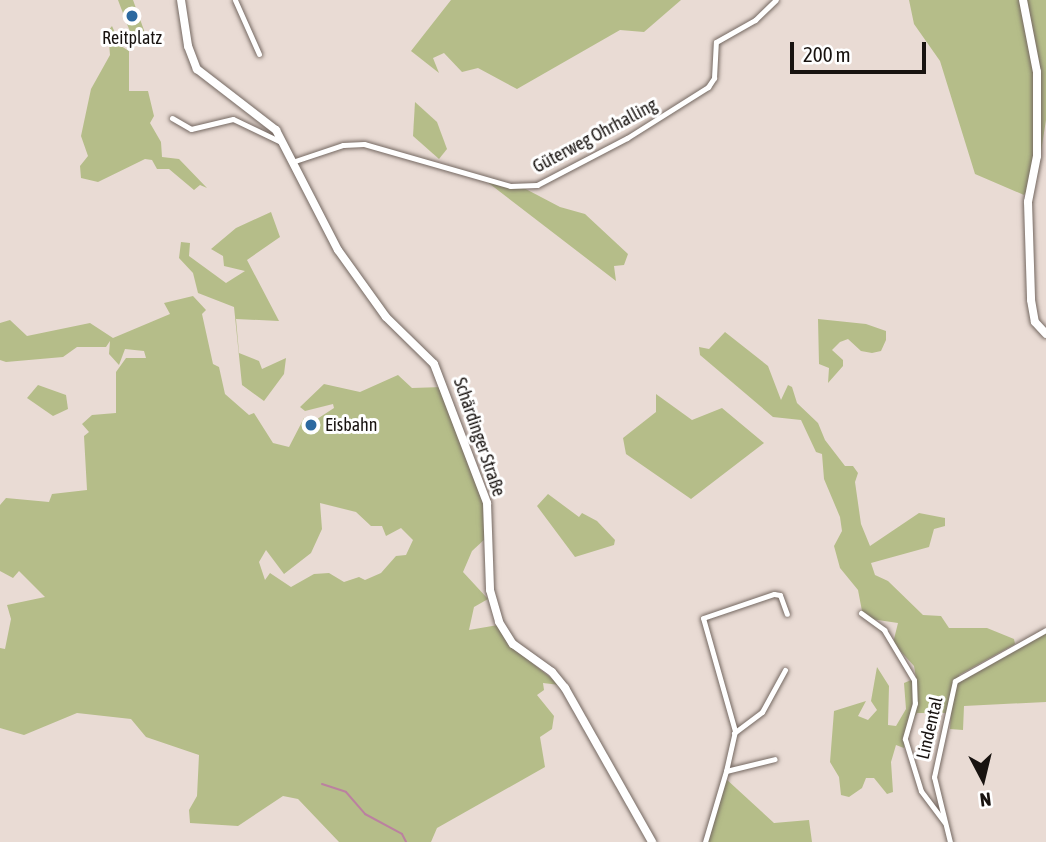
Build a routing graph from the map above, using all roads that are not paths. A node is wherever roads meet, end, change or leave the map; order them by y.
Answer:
1 (181, 0) edge
2 (235, 0) edge
3 (776, 0) edge
4 (1023, 0) edge
5 (259, 54) dead end
6 (172, 118) dead end
7 (284, 142) junction
8 (292, 162) junction
9 (1046, 334) edge
10 (861, 613) dead end
11 (787, 614) dead end
12 (1046, 630) edge
13 (785, 670) dead end
14 (734, 733) junction
15 (775, 759) dead end
16 (726, 771) junction
17 (944, 822) junction
18 (652, 842) edge
19 (705, 842) edge
20 (950, 842) edge

1 - 7 main road, Schärdinger Straße
2 - 5 street
3 - 8 street, Güterweg Ohrhalling
4 - 9 main road
6 - 7 street
7 - 8 main road, Schärdinger Straße
8 - 18 main road, Schärdinger Straße
10 - 17 street
11 - 14 street
12 - 17 street, Lindental
13 - 14 street
14 - 16 street
15 - 16 street
16 - 19 street
17 - 20 street, Lindental

